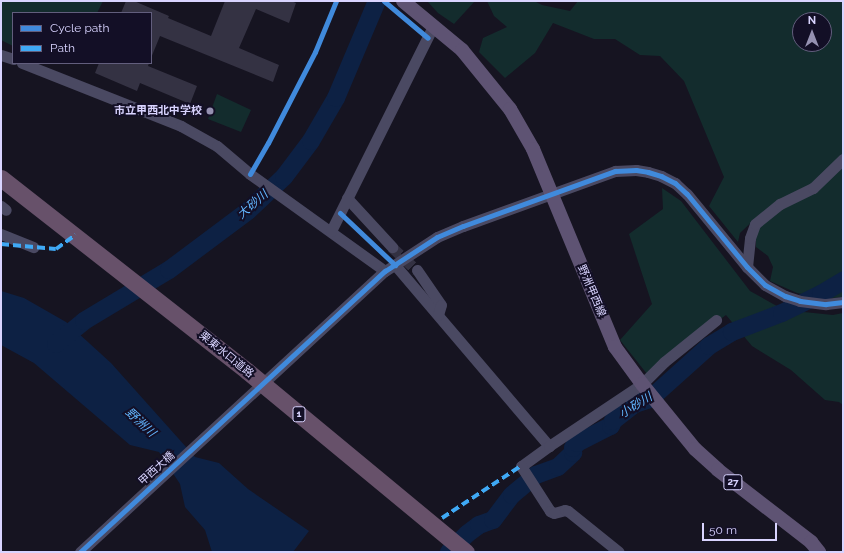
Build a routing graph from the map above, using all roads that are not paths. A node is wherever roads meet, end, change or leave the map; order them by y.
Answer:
1 (403, 1) edge
2 (433, 26) junction
3 (1, 55) edge
4 (12, 59) edge
5 (25, 64) edge
6 (843, 159) edge
7 (1, 178) edge
8 (552, 194) junction
9 (347, 198) junction
10 (331, 231) junction
11 (1, 234) edge
12 (33, 247) dead end
13 (392, 247) tunnel mouth
14 (395, 265) junction
15 (747, 267) junction
16 (417, 270) tunnel mouth
17 (385, 271) junction
18 (843, 302) edge
19 (438, 315) junction
20 (716, 320) dead end
21 (264, 385) junction
22 (650, 393) junction
23 (549, 446) junction
24 (465, 551) edge
25 (80, 552) edge
26 (619, 552) edge
27 (819, 552) edge

1 - 2 main road, 野洲甲西線 / 27
2 - 8 main road, 野洲甲西線 / 27
2 - 9 street
3 - 4 street
5 - 10 street
6 - 15 street
7 - 21 highway, 栗東水口道路 / 1
8 - 14 street, 甲西大橋
8 - 15 street, 甲西大橋
8 - 22 main road, 野洲甲西線 / 27
9 - 10 street
9 - 13 street
10 - 17 street
11 - 12 street
14 - 17 street, 甲西大橋
14 - 19 street
15 - 18 street, 甲西大橋
16 - 19 street
17 - 21 street, 甲西大橋
19 - 23 street
20 - 22 street
21 - 24 highway, 栗東水口道路 / 1
21 - 25 street, 甲西大橋
22 - 23 street
22 - 27 main road, 野洲甲西線 / 27
23 - 26 street

